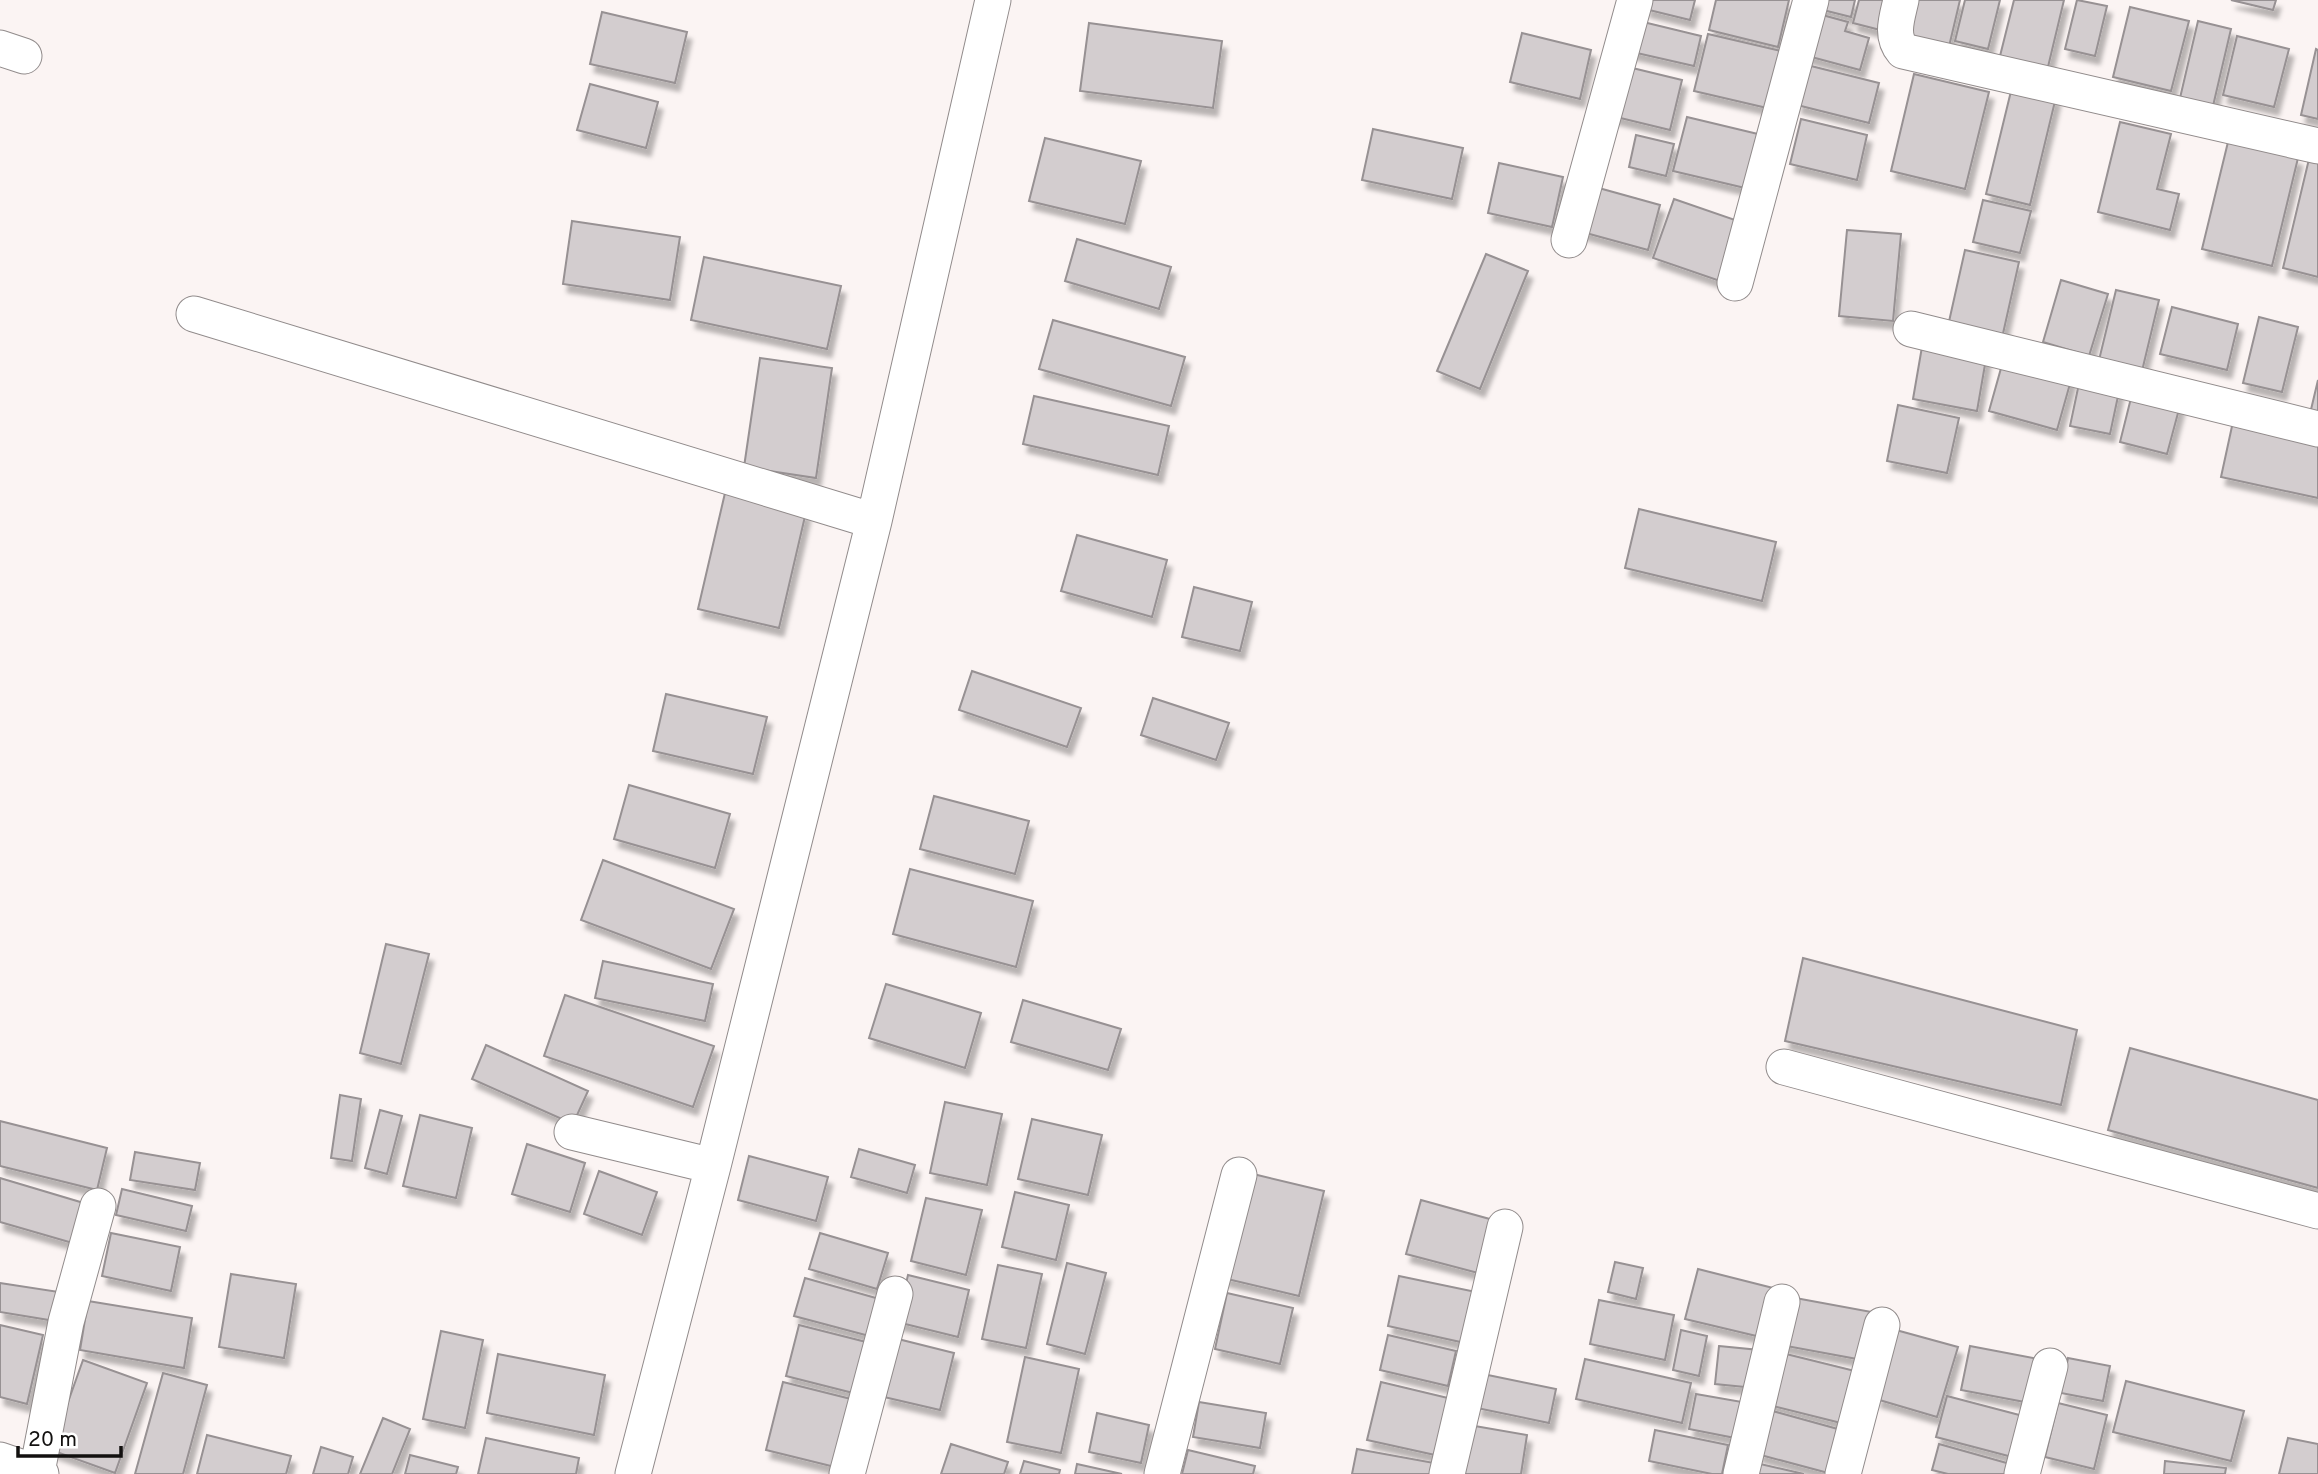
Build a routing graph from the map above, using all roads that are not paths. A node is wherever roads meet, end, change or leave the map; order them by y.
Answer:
1 (993, 0) edge
2 (1635, 0) edge
3 (1811, 0) edge
4 (1901, 0) edge
5 (2318, 146) edge
6 (1569, 240) dead end
7 (1735, 283) dead end
8 (194, 314) dead end
9 (1911, 329) dead end
10 (2318, 429) edge
11 (874, 521) junction
12 (1784, 1067) dead end
13 (572, 1132) dead end
14 (713, 1166) junction
15 (1239, 1175) dead end
16 (98, 1206) dead end
17 (2318, 1211) edge
18 (1505, 1227) dead end
19 (895, 1294) dead end
20 (1782, 1302) dead end
21 (1882, 1325) dead end
22 (2050, 1366) dead end
23 (0, 1460) edge
24 (39, 1473) edge
25 (633, 1474) edge
26 (847, 1474) edge
27 (1162, 1474) edge
28 (1447, 1474) edge
29 (1741, 1474) edge
30 (1843, 1474) edge
31 (2022, 1474) edge

1 - 11 street
2 - 6 street
3 - 7 street
4 - 5 street
8 - 11 street
9 - 10 street
11 - 14 street
12 - 17 street
13 - 14 street
14 - 25 street
15 - 27 street
16 - 24 street
18 - 28 street
19 - 26 street
20 - 29 street
21 - 30 street
22 - 31 street
23 - 24 street

